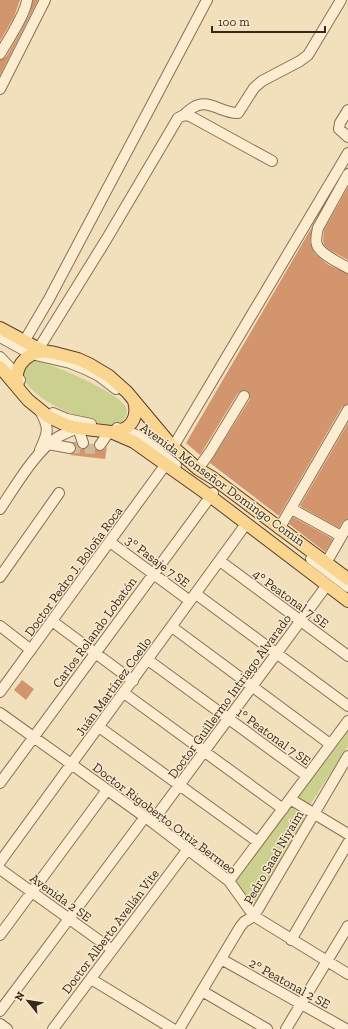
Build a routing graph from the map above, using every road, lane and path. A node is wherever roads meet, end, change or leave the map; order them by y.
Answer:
1 (26, 0) edge
2 (45, 0) edge
3 (207, 0) edge
4 (341, 0) edge
5 (18, 21) junction
6 (31, 27) junction
7 (0, 54) edge
8 (0, 89) edge
9 (348, 110) edge
10 (184, 115) junction
11 (348, 137) edge
12 (348, 153) edge
13 (272, 160) dead end
14 (348, 174) edge
15 (348, 268) edge
16 (0, 328) edge
17 (0, 337) edge
18 (25, 340) junction
19 (38, 351) junction
20 (0, 357) edge
21 (0, 367) edge
22 (16, 374) junction
23 (18, 387) junction
24 (244, 396) dead end
25 (135, 405) junction
26 (348, 410) edge
27 (40, 411) junction
28 (78, 428) junction
29 (124, 430) junction
30 (110, 432) junction
31 (83, 443) dead end
32 (48, 444) junction
33 (100, 445) tunnel mouth
34 (172, 447) junction
35 (70, 448) tunnel mouth
36 (36, 458) junction
37 (166, 464) junction
38 (198, 469) junction
39 (59, 493) dead end
40 (211, 494) junction
41 (0, 509) edge
42 (292, 509) junction
43 (246, 524) junction
44 (348, 525) edge
45 (280, 529) junction
46 (342, 536) junction
47 (110, 542) junction
48 (220, 561) junction
49 (326, 563) junction
50 (153, 574) junction
51 (0, 578) edge
52 (348, 579) edge
53 (327, 585) junction
54 (348, 587) edge
55 (348, 595) edge
56 (193, 598) junction
57 (348, 601) edge
58 (52, 621) junction
59 (300, 621) junction
60 (0, 626) edge
61 (172, 627) junction
62 (31, 650) junction
63 (95, 653) junction
64 (277, 653) junction
65 (348, 656) edge
66 (148, 660) junction
67 (133, 681) junction
68 (252, 686) junction
69 (0, 692) edge
70 (124, 693) junction
71 (348, 706) edge
72 (0, 713) edge
73 (228, 719) junction
74 (348, 721) edge
75 (99, 727) junction
76 (34, 737) junction
77 (330, 744) junction
78 (204, 752) junction
79 (348, 756) edge
80 (72, 764) junction
81 (307, 776) junction
82 (0, 783) edge
83 (180, 784) junction
84 (107, 790) junction
85 (290, 799) junction
86 (283, 809) junction
87 (314, 814) junction
88 (148, 819) junction
89 (348, 834) edge
90 (258, 842) junction
91 (348, 843) edge
92 (188, 849) junction
93 (0, 862) edge
94 (0, 869) edge
95 (229, 881) junction
96 (32, 892) junction
97 (254, 916) junction
98 (68, 919) junction
99 (348, 926) edge
100 (0, 935) edge
101 (291, 940) junction
102 (107, 946) dead end
103 (222, 959) junction
104 (327, 961) junction
105 (348, 974) edge
106 (90, 979) junction
107 (202, 991) junction
108 (301, 1004) junction
109 (0, 1011) edge
110 (0, 1024) edge
111 (7, 1029) edge
112 (53, 1029) edge
113 (173, 1029) edge
114 (179, 1029) edge
115 (267, 1029) edge
116 (286, 1029) edge
117 (346, 1029) edge

1 - 5 street
2 - 6 street
3 - 18 street
4 - 10 street
5 - 6 street
5 - 7 street
6 - 8 street
9 - 11 street
10 - 13 street
10 - 19 street
12 - 34 street
14 - 15 street
16 - 18 main road, Avenida Monseñor Domingo Comin
17 - 19 street, Avenida Monseñor Domingo Comin
18 - 19 main road, Avenida Monseñor Domingo Comin
19 - 22 main road
19 - 25 main road, Avenida Monseñor Domingo Comin
20 - 22 street, Avenida Monseñor Domingo Comin
21 - 23 main road, Avenida Monseñor Domingo Comin
22 - 23 main road
22 - 29 street, Avenida Monseñor Domingo Comin
23 - 27 main road, Avenida Monseñor Domingo Comin
24 - 38 street
25 - 29 main road
25 - 34 main road, Avenida Monseñor Domingo Comin
25 - 54 street, Avenida Monseñor Domingo Comin
26 - 42 street
27 - 28 main road, Avenida Monseñor Domingo Comin
27 - 36 street
28 - 30 main road, Avenida Monseñor Domingo Comin
28 - 31 street
28 - 32 street
29 - 30 main road
29 - 40 street, Avenida Monseñor Domingo Comin
30 - 33 street
30 - 37 main road, Avenida Monseñor Domingo Comin
32 - 35 street
32 - 36 street
34 - 38 main road, Avenida Monseñor Domingo Comin
36 - 41 street
37 - 40 main road, Avenida Monseñor Domingo Comin
37 - 47 street, Doctor Pedro J. Boloña Roca
38 - 45 main road, Avenida Monseñor Domingo Comin
39 - 51 street
40 - 43 main road, Avenida Monseñor Domingo Comin
40 - 50 street, Carlos Rolando Lobatón
40 - 55 street, Avenida Monseñor Domingo Comin
42 - 45 street
42 - 46 street
43 - 48 street, Juán Martínez Coello
43 - 53 main road, Avenida Monseñor Domingo Comin
44 - 46 street
45 - 49 main road, Avenida Monseñor Domingo Comin
46 - 49 street
47 - 50 street, 3° Pasaje 7 SE
47 - 58 street, Doctor Pedro J. Boloña Roca
48 - 56 street, Juán Martínez Coello
48 - 59 street, 4° Peatonal 7 SE
49 - 52 main road, Avenida Monseñor Domingo Comin
50 - 56 street, 3° Pasaje 7 SE
50 - 63 street, Carlos Rolando Lobatón
53 - 57 main road, Avenida Monseñor Domingo Comin
53 - 59 street, Doctor Guillermo Intriago Alvarado
56 - 61 street, Juán Martínez Coello
56 - 64 street, 3° Pasaje 7 SE
58 - 62 street, Doctor Pedro J. Boloña Roca
58 - 63 street
59 - 64 street, Doctor Guillermo Intriago Alvarado
59 - 65 street, 4° Peatonal 7 SE
60 - 62 street
61 - 66 street, Juán Martínez Coello
61 - 68 street
62 - 69 street, Doctor Pedro J. Boloña Roca
63 - 67 street
63 - 76 street, Carlos Rolando Lobatón
64 - 68 street, Doctor Guillermo Intriago Alvarado
64 - 71 street, 3° Pasaje 7 SE
66 - 67 street, Juán Martínez Coello
66 - 73 street, 1° Peatonal 7 SE
67 - 70 street, Juán Martínez Coello
68 - 73 street, Doctor Guillermo Intriago Alvarado
68 - 77 street
70 - 75 street, Juán Martínez Coello
70 - 78 street
72 - 76 street, Doctor Rigoberto Ortiz Bermeo
73 - 78 street, Doctor Guillermo Intriago Alvarado
73 - 81 street, 1° Peatonal 7 SE
74 - 77 street, Pedro Saad Niyaim
75 - 80 street, Juán Martínez Coello
75 - 83 street
76 - 80 street, Doctor Rigoberto Ortiz Bermeo
76 - 82 street, Carlos Rolando Lobatón
77 - 81 street, Pedro Saad Niyaim
78 - 83 street, Doctor Guillermo Intriago Alvarado
78 - 86 street
79 - 87 street, Pedro Saad Niyaim
80 - 84 street, Doctor Rigoberto Ortiz Bermeo
80 - 93 street, Juán Martínez Coello
81 - 85 street, Pedro Saad Niyaim
83 - 88 street, Doctor Guillermo Intriago Alvarado
83 - 90 street
84 - 88 street, Doctor Rigoberto Ortiz Bermeo
84 - 96 street
85 - 86 street, Pedro Saad Niyaim
85 - 87 street
86 - 90 street, Pedro Saad Niyaim
87 - 89 street
87 - 97 street, Pedro Saad Niyaim
88 - 92 street, Doctor Rigoberto Ortiz Bermeo
88 - 98 street, Doctor Guillermo Intriago Alvarado
90 - 95 street, Pedro Saad Niyaim
91 - 101 street
92 - 95 street, Doctor Rigoberto Ortiz Bermeo
92 - 106 street, Doctor Alberto Avellán Vite
94 - 96 street, Avenida 2 SE
95 - 97 street, Doctor Rigoberto Ortiz Bermeo
96 - 98 street, Avenida 2 SE
96 - 100 street
97 - 101 street, Doctor Rigoberto Ortiz Bermeo
97 - 103 street, Pedro Saad Niyaim
98 - 102 street, Avenida 2 SE
98 - 109 street, Doctor Guillermo Intriago Alvarado
99 - 104 street
101 - 104 street, Doctor Rigoberto Ortiz Bermeo
103 - 107 street, Pedro Saad Niyaim
103 - 108 street, 2° Peatonal 2 SE
104 - 105 street, Doctor Rigoberto Ortiz Bermeo
104 - 108 street
106 - 112 street, Doctor Alberto Avellán Vite
106 - 113 street
107 - 114 street, Pedro Saad Niyaim
107 - 115 street
108 - 116 street
108 - 117 street, 2° Peatonal 2 SE
110 - 111 street

